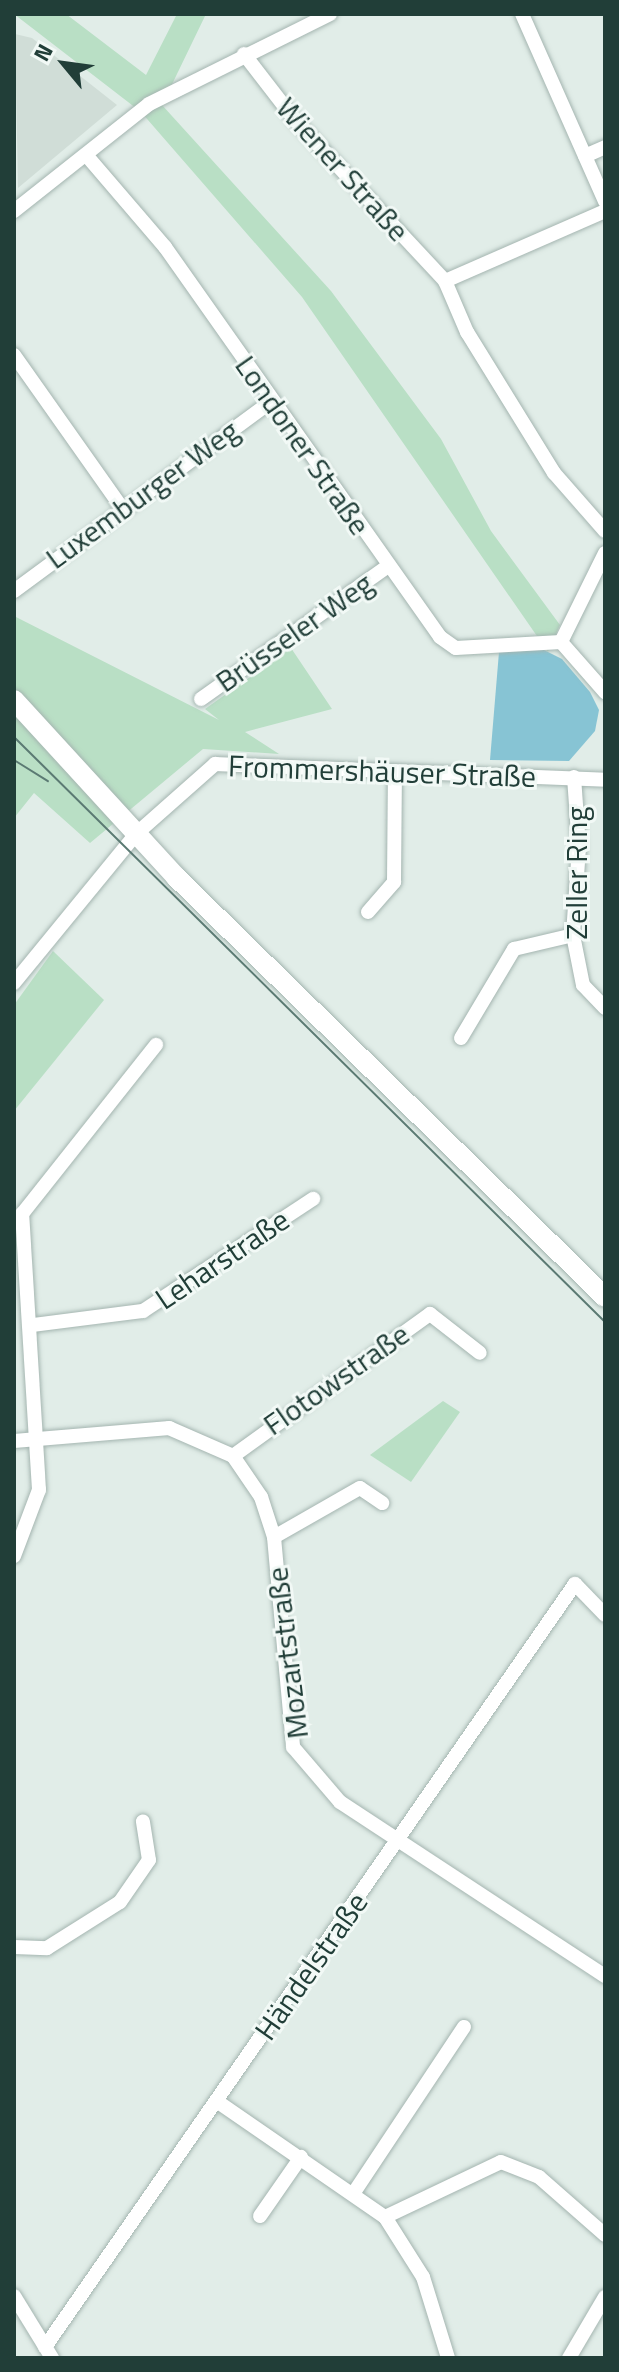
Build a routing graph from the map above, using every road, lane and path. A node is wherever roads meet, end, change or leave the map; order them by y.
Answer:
1 (330, 14) edge
2 (522, 14) edge
3 (244, 54) junction
4 (605, 147) edge
5 (87, 156) junction
6 (585, 156) junction
7 (605, 201) edge
8 (14, 211) edge
9 (605, 211) edge
10 (445, 281) junction
11 (14, 355) edge
12 (272, 401) junction
13 (122, 508) junction
14 (605, 531) edge
15 (605, 553) edge
16 (388, 566) junction
17 (14, 591) edge
18 (561, 642) junction
19 (605, 692) edge
20 (201, 699) dead end
21 (14, 700) edge
22 (395, 772) junction
23 (574, 777) junction
24 (605, 780) edge
25 (136, 834) junction
26 (368, 912) dead end
27 (573, 935) junction
28 (14, 983) edge
29 (605, 1008) edge
30 (461, 1038) dead end
31 (156, 1045) dead end
32 (313, 1199) dead end
33 (605, 1297) edge
34 (33, 1325) junction
35 (480, 1353) dead end
36 (38, 1439) junction
37 (14, 1441) edge
38 (233, 1456) junction
39 (382, 1503) dead end
40 (274, 1537) junction
41 (14, 1556) edge
42 (605, 1615) edge
43 (143, 1821) dead end
44 (397, 1841) junction
45 (14, 1947) edge
46 (605, 1976) edge
47 (464, 2027) dead end
48 (218, 2102) junction
49 (301, 2157) junction
50 (355, 2191) junction
51 (260, 2216) dead end
52 (385, 2217) junction
53 (605, 2235) edge
54 (14, 2296) edge
55 (605, 2297) edge
56 (49, 2352) edge
57 (448, 2358) edge
58 (569, 2358) edge

1 - 3 street
2 - 6 street
3 - 5 street
3 - 10 street, Wiener Straße
4 - 6 street
5 - 8 street
5 - 12 street, Londoner Straße
6 - 7 street
9 - 10 street
10 - 14 street, Wiener Straße
11 - 13 street
12 - 13 street, Luxemburger Weg
12 - 16 street, Londoner Straße
13 - 17 street, Luxemburger Weg
15 - 18 street
16 - 18 street, Londoner Straße
16 - 20 street, Brüsseler Weg
18 - 19 street
21 - 25 main road
22 - 23 street, Frommershäuser Straße
22 - 25 street, Frommershäuser Straße
22 - 26 street
23 - 24 street, Frommershäuser Straße
23 - 27 street, Zeller Ring
25 - 28 street, Frommershäuser Straße
25 - 33 main road
27 - 29 street, Zeller Ring
27 - 30 street
31 - 34 street
32 - 34 street, Leharstraße
34 - 36 street
35 - 38 street, Flotowstraße
36 - 37 street
36 - 38 street
36 - 41 street
38 - 40 street, Mozartstraße
39 - 40 street
40 - 44 street, Mozartstraße
42 - 44 street, Händelstraße
43 - 45 street
44 - 46 street, Mozartstraße
44 - 48 street, Händelstraße
47 - 50 street
48 - 49 street
48 - 56 street, Händelstraße
49 - 50 street
49 - 51 street
50 - 52 street
52 - 53 street
52 - 57 street
54 - 56 street
55 - 58 street

